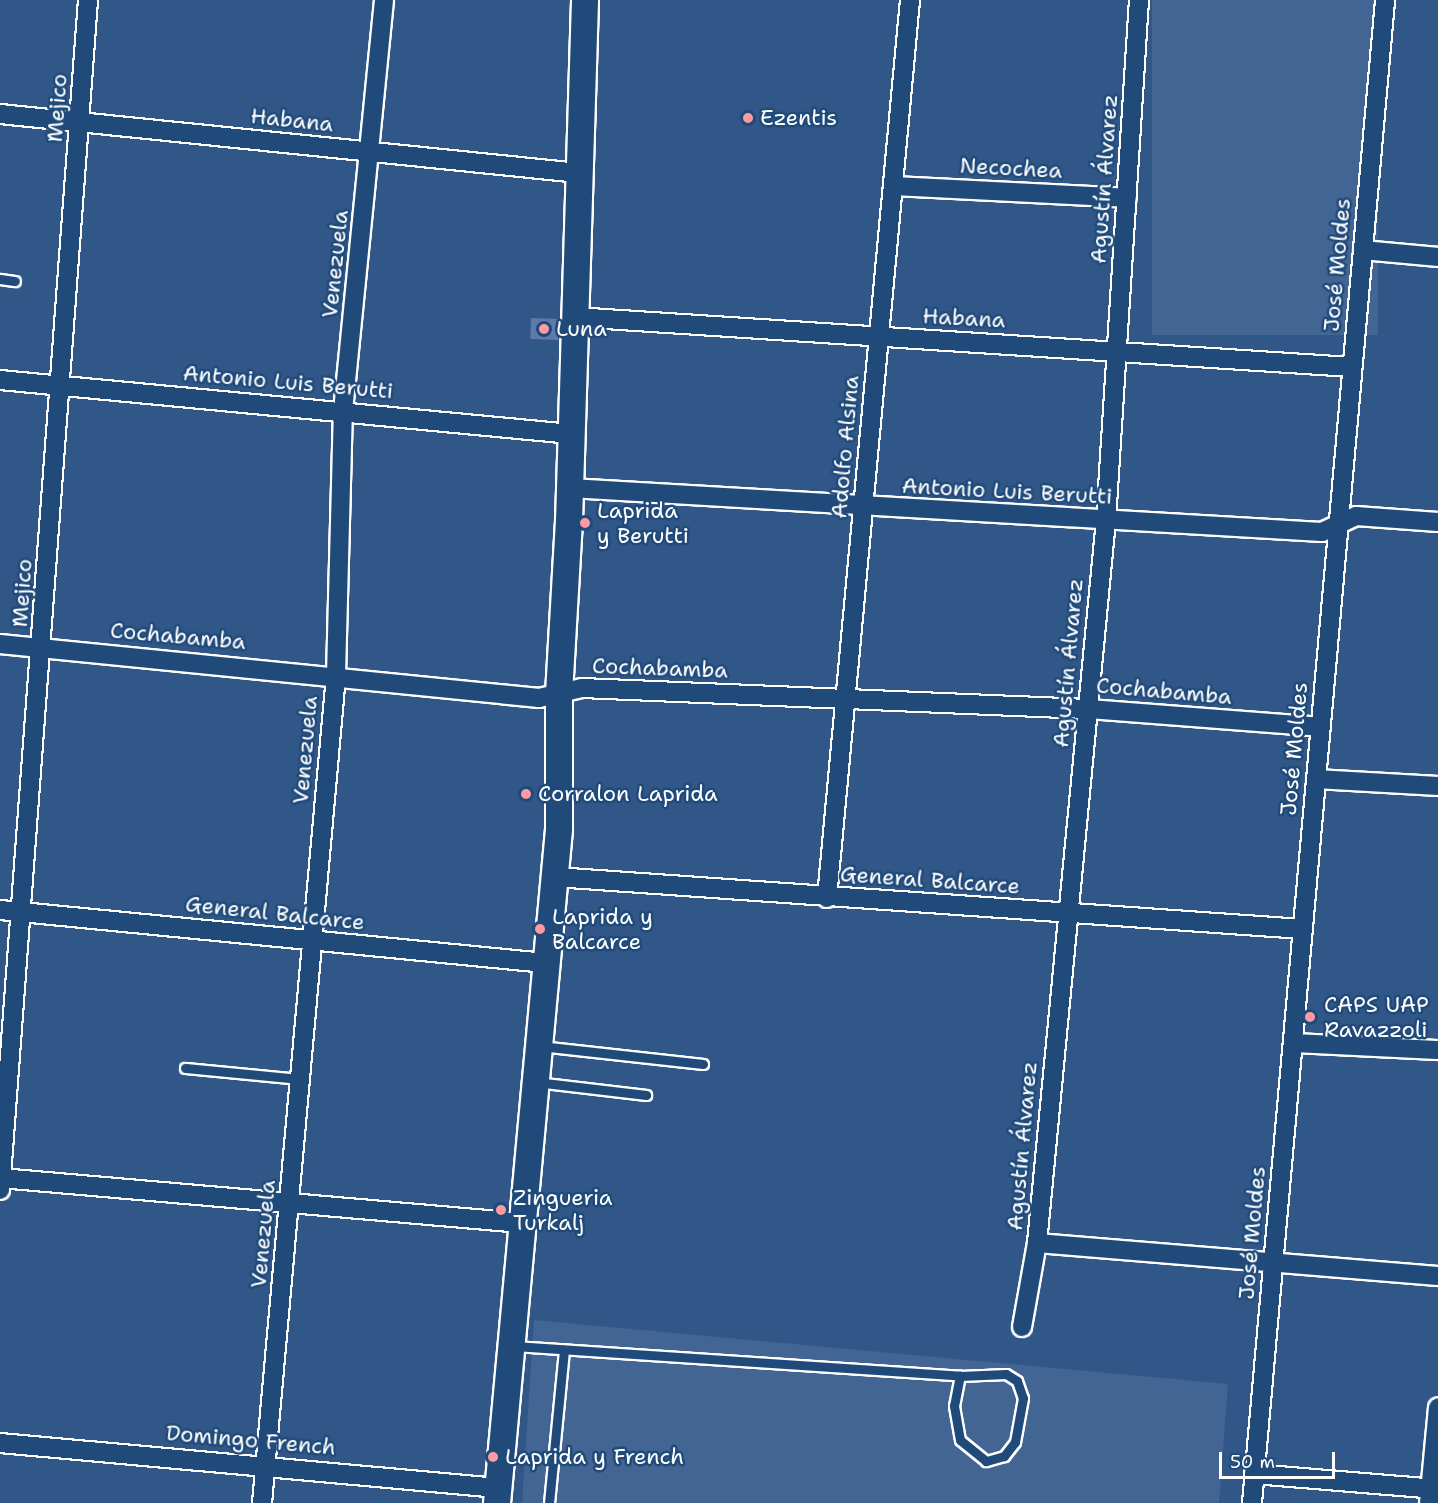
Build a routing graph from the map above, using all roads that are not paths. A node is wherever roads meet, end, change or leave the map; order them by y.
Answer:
1 (88, 0) edge
2 (384, 0) edge
3 (585, 0) edge
4 (910, 0) edge
5 (1139, 0) edge
6 (1385, 0) edge
7 (0, 114) edge
8 (80, 122) junction
9 (371, 153) junction
10 (579, 173) junction
11 (894, 186) junction
12 (1127, 198) junction
13 (1363, 250) junction
14 (1438, 257) edge
15 (0, 279) edge
16 (15, 281) dead end
17 (574, 317) junction
18 (879, 337) junction
19 (1117, 351) junction
20 (1352, 367) junction
21 (0, 380) edge
22 (61, 385) junction
23 (344, 411) junction
24 (571, 434) junction
25 (570, 488) junction
26 (864, 507) junction
27 (1106, 520) junction
28 (1438, 522) edge
29 (1339, 523) junction
30 (0, 644) edge
31 (43, 648) junction
32 (336, 675) junction
33 (560, 694) junction
34 (846, 699) junction
35 (1088, 709) junction
36 (1320, 727) junction
37 (1316, 779) junction
38 (1438, 786) edge
39 (555, 877) junction
40 (827, 898) junction
41 (0, 910) edge
42 (19, 912) junction
43 (1069, 913) junction
44 (1303, 929) junction
45 (312, 940) junction
46 (545, 963) junction
47 (1293, 1043) junction
48 (538, 1046) junction
49 (1438, 1050) edge
50 (5, 1051) edge
51 (703, 1064) dead end
52 (185, 1068) dead end
53 (300, 1079) junction
54 (534, 1082) junction
55 (646, 1095) dead end
56 (0, 1182) edge
57 (290, 1202) junction
58 (522, 1223) junction
59 (1037, 1243) junction
60 (1273, 1263) junction
61 (1438, 1276) edge
62 (1022, 1328) dead end
63 (511, 1346) junction
64 (564, 1350) junction
65 (960, 1376) junction
66 (1438, 1407) edge
67 (0, 1443) edge
68 (266, 1465) junction
69 (1254, 1474) junction
70 (1433, 1493) edge
71 (497, 1495) edge
72 (262, 1503) edge
73 (549, 1503) edge
74 (1252, 1503) edge

1 - 8 street, Mejico
2 - 9 street, Venezuela
3 - 10 main road
4 - 11 street, Adolfo Alsina
5 - 12 street, Agustín Álvarez
6 - 13 street, José Moldes
7 - 8 street, Habana
8 - 9 street, Habana
8 - 22 street, Mejico
9 - 10 street, Habana
9 - 23 street, Venezuela
10 - 17 main road
11 - 12 street, Necochea
11 - 18 street, Adolfo Alsina
12 - 19 street, Agustín Álvarez
13 - 14 street
13 - 20 street, José Moldes
15 - 16 lane
17 - 18 street, Habana
17 - 24 main road
18 - 19 street, Habana
18 - 26 street, Adolfo Alsina
19 - 20 street, Habana
19 - 27 street, Agustín Álvarez
20 - 29 street, José Moldes
21 - 22 street, Antonio Luis Berutti
22 - 23 street, Antonio Luis Berutti
22 - 31 street, Mejico
23 - 24 street, Antonio Luis Berutti
23 - 32 street, Venezuela
24 - 25 main road
25 - 26 street, Antonio Luis Berutti
25 - 33 main road
26 - 27 street, Antonio Luis Berutti
26 - 34 street, Adolfo Alsina
27 - 29 street, Antonio Luis Berutti
27 - 35 street, Agustín Álvarez
28 - 29 street, Antonio Luis Berutti
29 - 36 street, José Moldes
30 - 31 street, Cochabamba
31 - 32 street, Cochabamba
31 - 42 street, Mejico
32 - 33 street, Cochabamba
32 - 45 street, Venezuela
33 - 34 street, Cochabamba
33 - 39 main road
34 - 35 street, Cochabamba
34 - 40 street, Adolfo Alsina
35 - 36 street, Cochabamba
35 - 43 street, Agustín Álvarez
36 - 37 street, José Moldes
37 - 38 street
37 - 44 street, José Moldes
39 - 40 street, General Balcarce
39 - 46 main road
40 - 43 street, General Balcarce
41 - 42 street, General Balcarce
42 - 45 street, General Balcarce
42 - 50 street, Mejico
43 - 44 street, General Balcarce
43 - 59 street, Agustín Álvarez
44 - 47 street, José Moldes
45 - 46 street, General Balcarce
45 - 53 street, Venezuela
46 - 48 main road
47 - 49 street
47 - 60 street, José Moldes
48 - 51 lane
48 - 54 main road
50 - 56 street, Mejico
52 - 53 lane
53 - 57 street, Venezuela
54 - 55 lane
54 - 58 main road
56 - 57 street
57 - 58 street
57 - 68 street, Venezuela
58 - 63 main road
59 - 60 street
59 - 62 street, Agustín Álvarez
60 - 61 street
60 - 69 street, José Moldes
63 - 64 lane
63 - 71 main road
64 - 65 lane
64 - 73 lane
65 - 65 lane
66 - 70 street
67 - 68 street, Domingo French
68 - 71 street, Domingo French
68 - 72 street, Venezuela
69 - 70 street
69 - 74 street, José Moldes

